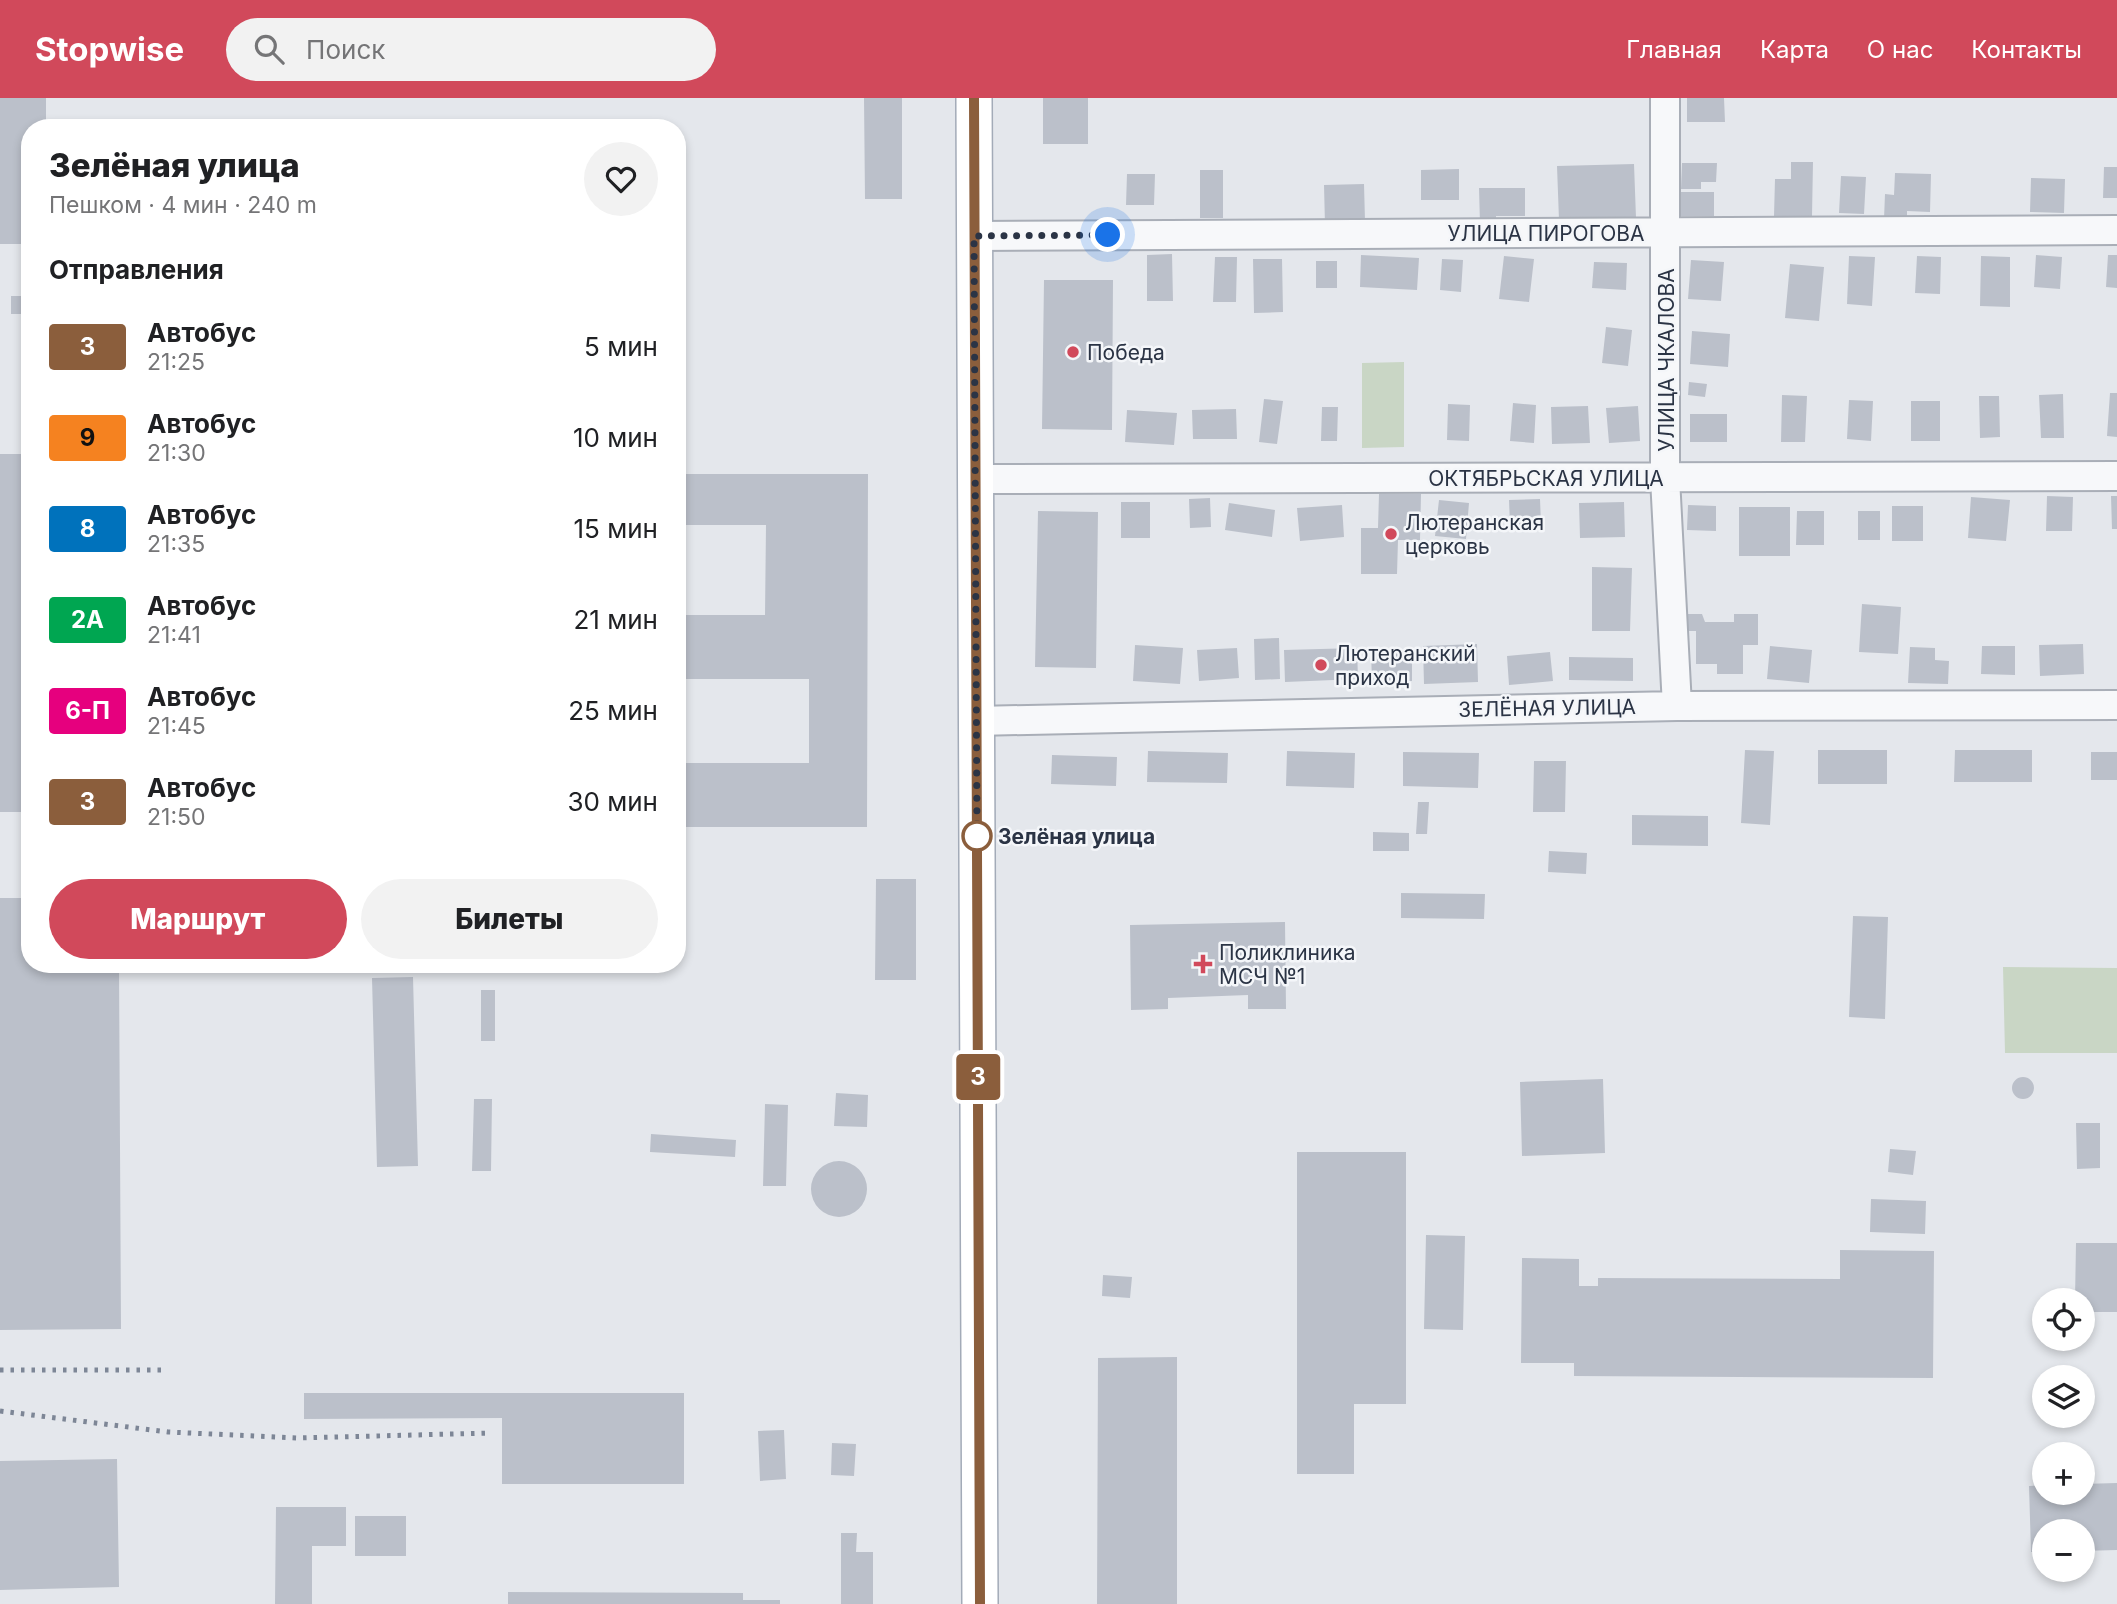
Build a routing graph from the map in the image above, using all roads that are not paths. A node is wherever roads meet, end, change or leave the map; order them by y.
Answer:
1 (974, 98) edge
2 (1665, 98) edge
3 (2117, 230) edge
4 (1666, 232) junction
5 (974, 236) junction
6 (2117, 476) edge
7 (1665, 478) junction
8 (975, 479) junction
9 (2117, 705) edge
10 (1677, 706) junction
11 (976, 721) junction
12 (980, 1604) edge

1 - 5 main road
2 - 4 street, УЛИЦА ЧКАЛОВА
3 - 4 street, УЛИЦА ПИРОГОВА
4 - 5 street, УЛИЦА ПИРОГОВА
4 - 7 street, УЛИЦА ЧКАЛОВА
5 - 8 main road
6 - 7 street, ОКТЯБРЬСКАЯ УЛИЦА
7 - 8 street, ОКТЯБРЬСКАЯ УЛИЦА
7 - 10 street, УЛИЦА ЧКАЛОВА
8 - 11 main road
9 - 10 street, ЗЕЛЁНАЯ УЛИЦА
10 - 11 street, ЗЕЛЁНАЯ УЛИЦА
11 - 12 main road

